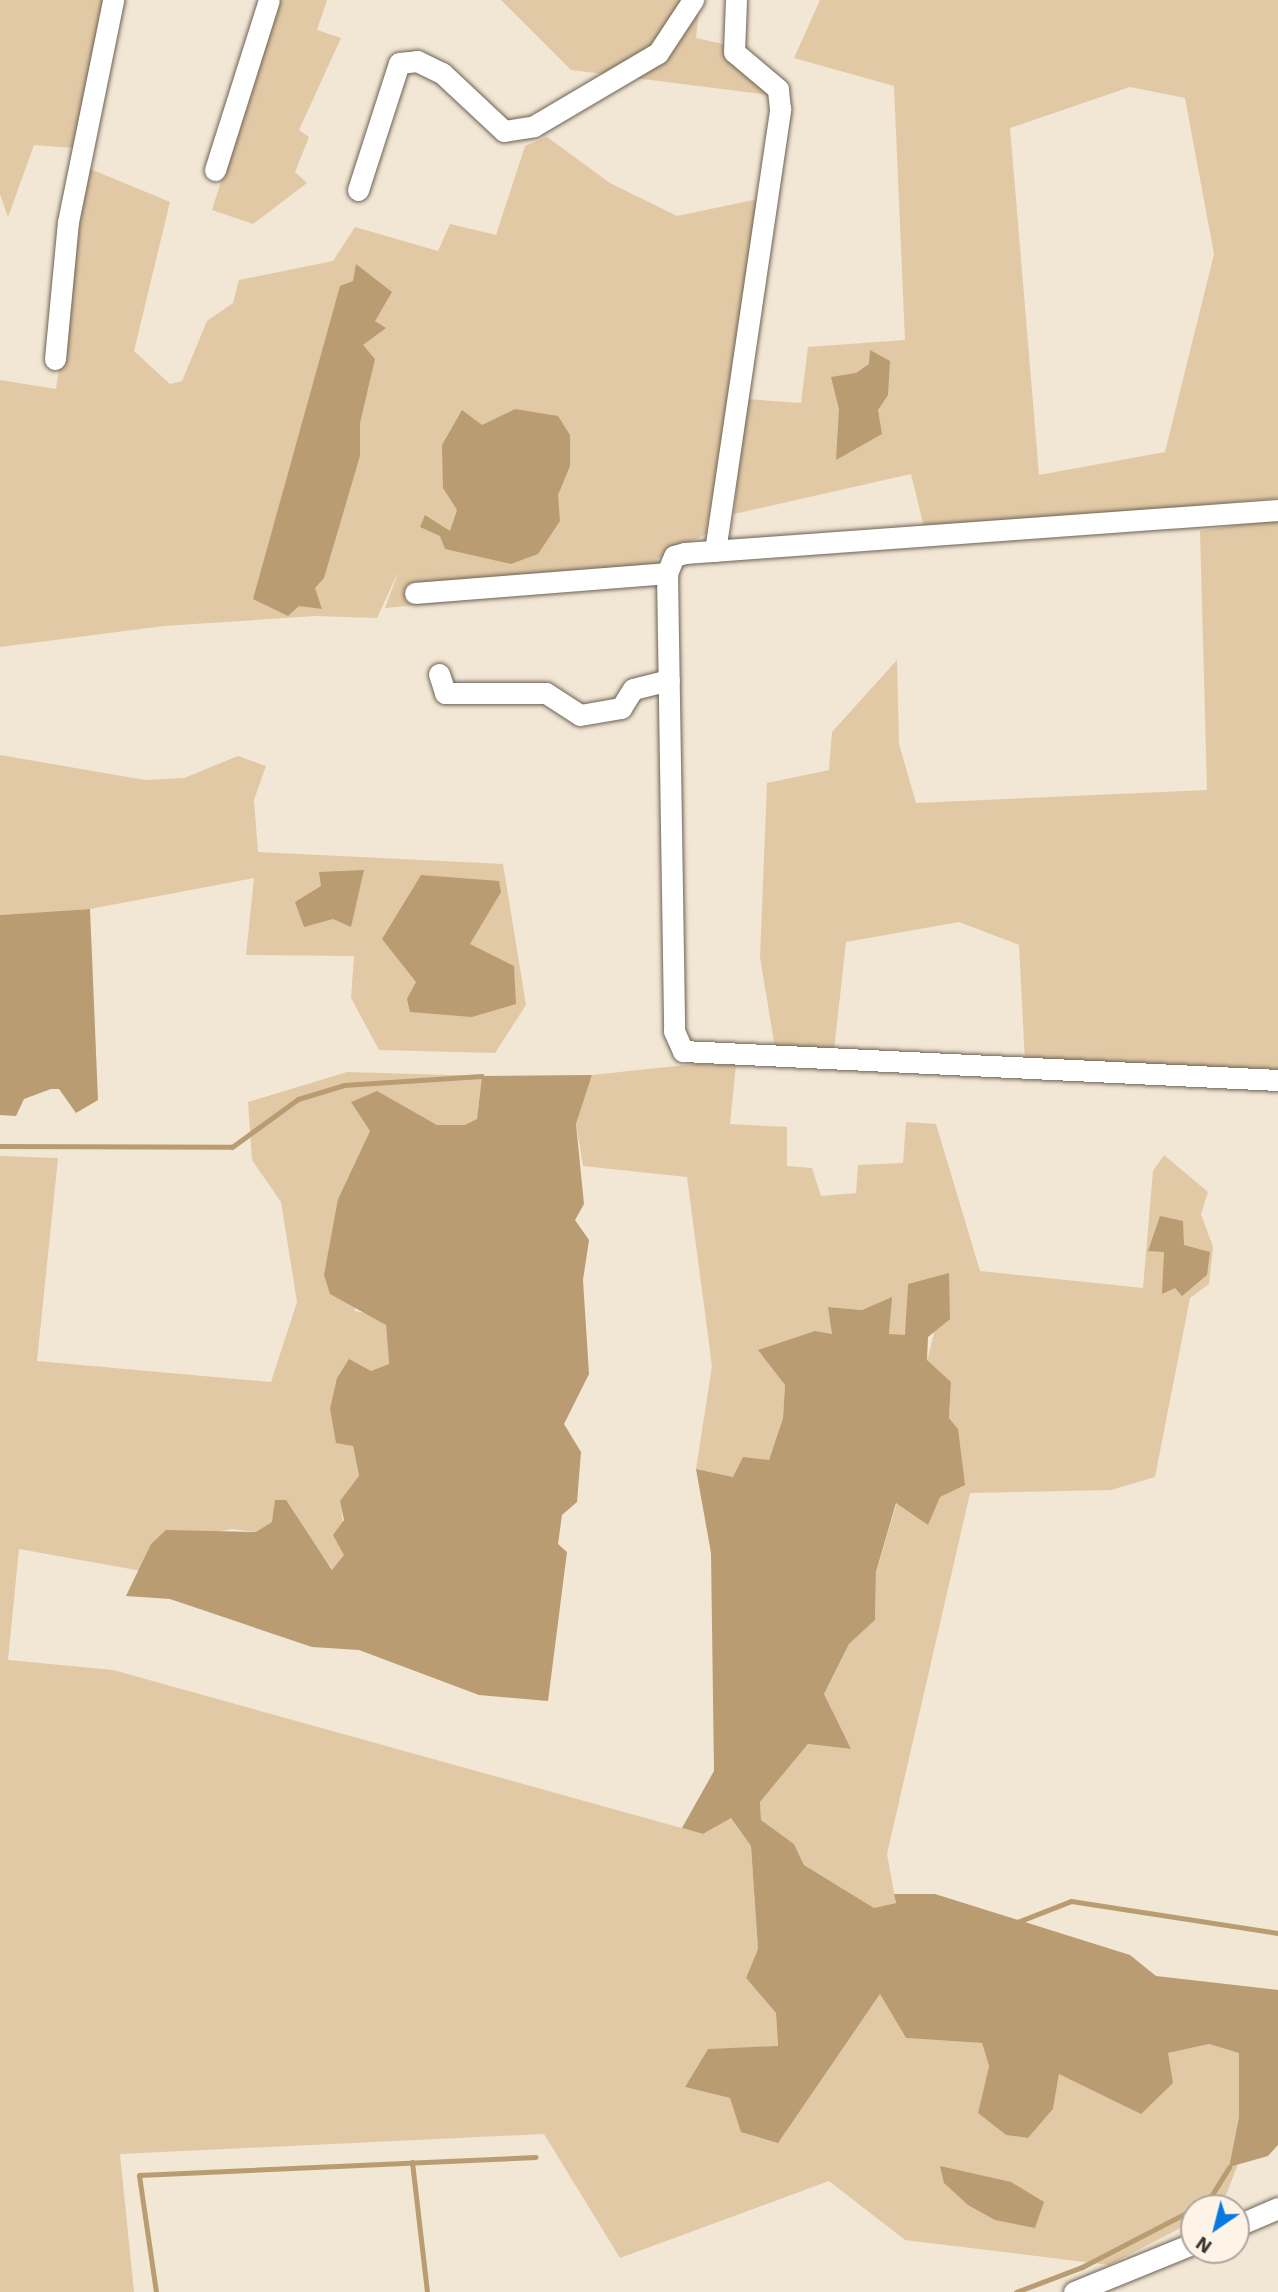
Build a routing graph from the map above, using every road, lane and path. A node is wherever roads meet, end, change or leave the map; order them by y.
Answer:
1 (113, 0) edge
2 (269, 0) edge
3 (693, 0) edge
4 (736, 0) edge
5 (215, 170) dead end
6 (358, 190) dead end
7 (55, 359) dead end
8 (1278, 510) edge
9 (715, 551) junction
10 (667, 573) junction
11 (415, 593) dead end
12 (439, 674) dead end
13 (669, 680) junction
14 (1278, 1080) edge
15 (1278, 2208) edge
16 (1250, 2220) edge
17 (1180, 2249) edge
18 (1074, 2292) edge

1 - 7 street
2 - 5 street
3 - 6 street
4 - 9 street
8 - 9 street
9 - 10 street
10 - 11 street
10 - 13 street
12 - 13 street
13 - 14 street
15 - 16 street
17 - 18 street

